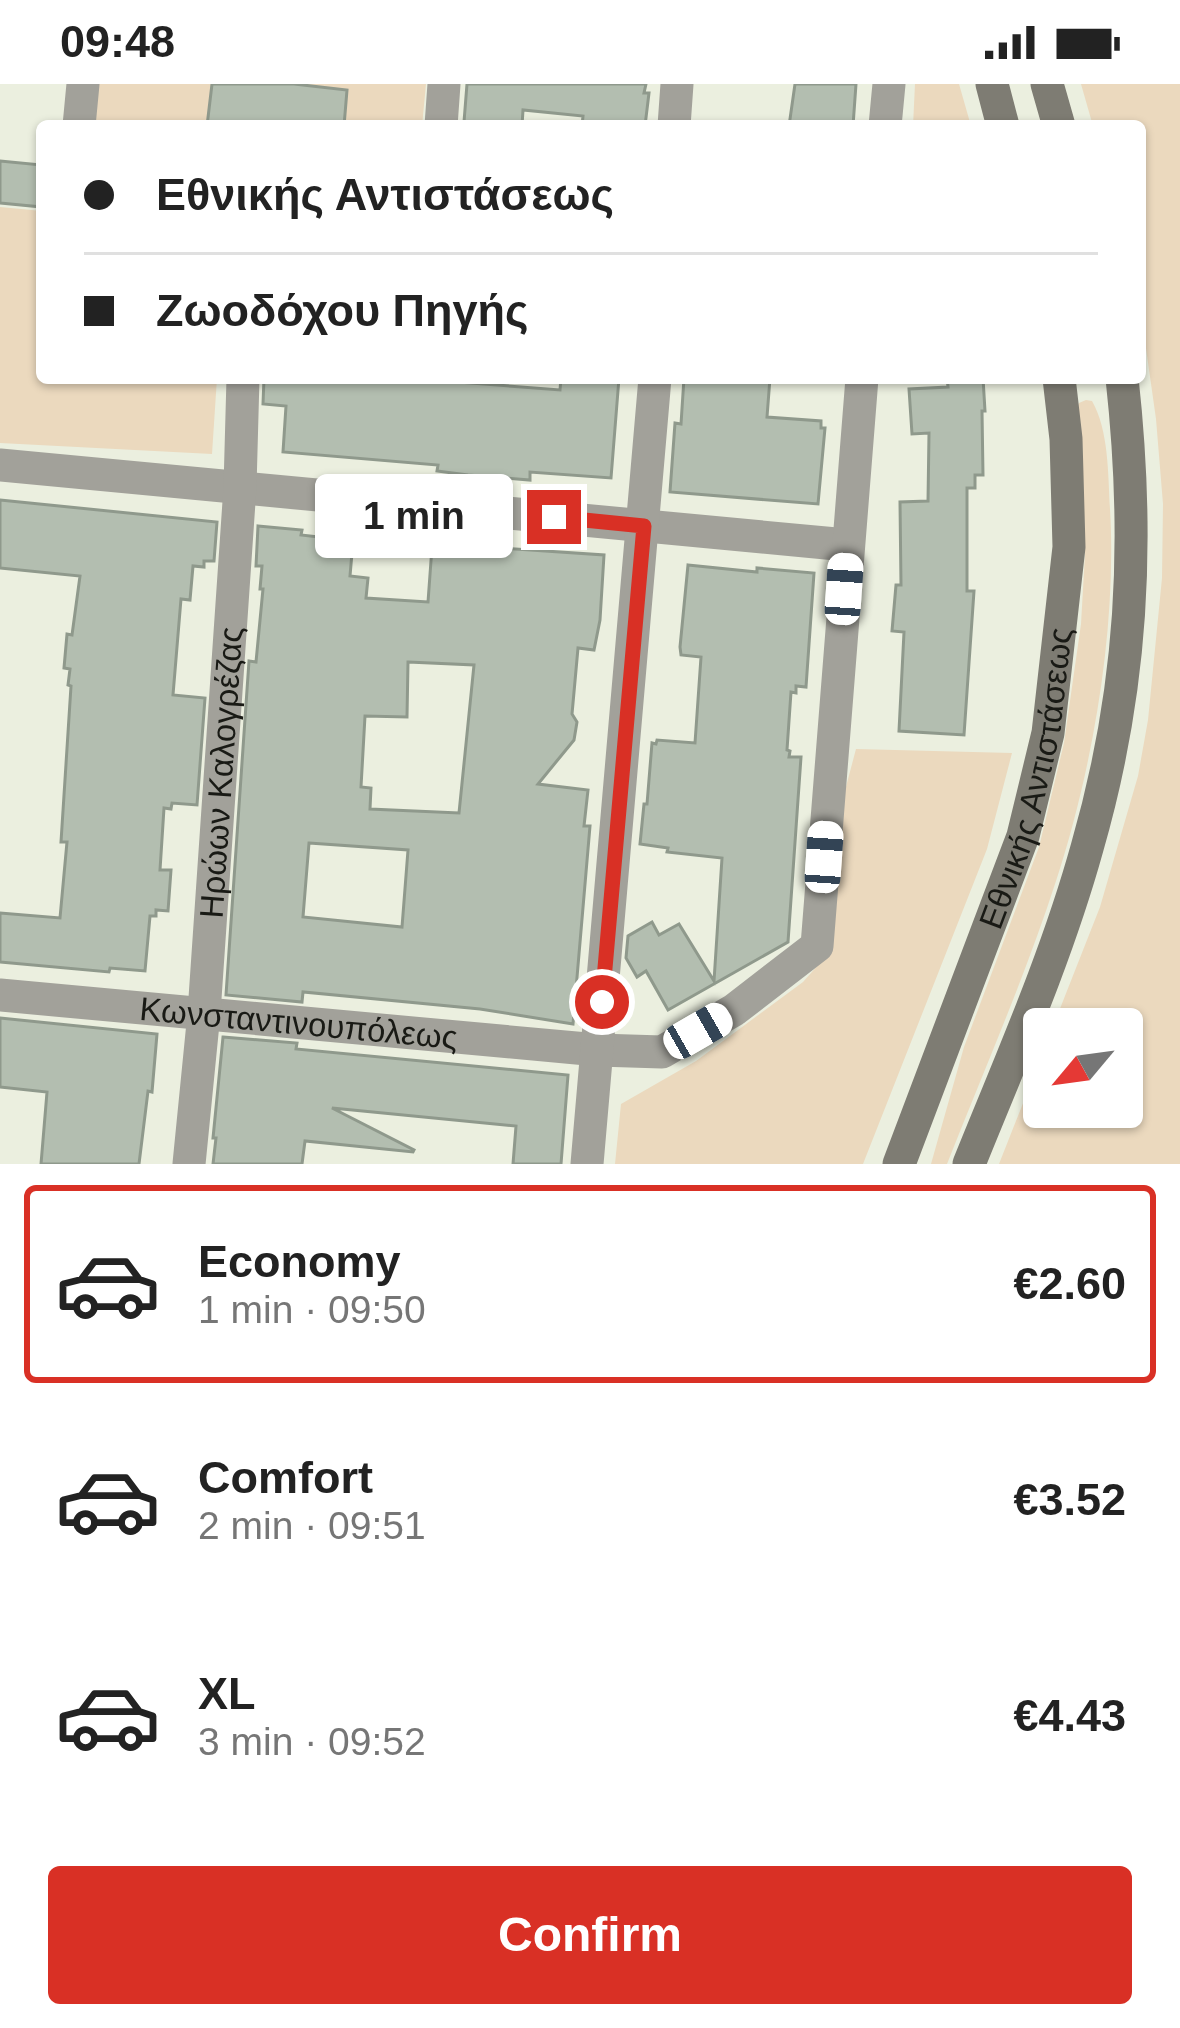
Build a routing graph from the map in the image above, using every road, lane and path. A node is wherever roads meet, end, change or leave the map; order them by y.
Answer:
1 (83, 84) edge
2 (444, 84) edge
3 (677, 84) edge
4 (889, 84) edge
5 (992, 84) edge
6 (1047, 84) edge
7 (80, 120) edge
8 (441, 120) edge
9 (674, 120) edge
10 (886, 120) edge
11 (1001, 120) edge
12 (1057, 120) edge
13 (243, 384) edge
14 (655, 384) edge
15 (861, 384) edge
16 (1060, 384) edge
17 (1123, 384) edge
18 (0, 465) edge
19 (240, 487) junction
20 (644, 526) junction
21 (847, 545) junction
22 (0, 995) edge
23 (204, 1012) junction
24 (598, 1050) junction
25 (189, 1164) edge
26 (587, 1164) edge
27 (899, 1164) edge
28 (969, 1164) edge

1 - 7 street
2 - 8 street
3 - 9 street
4 - 10 street
5 - 11 main road
6 - 12 main road
13 - 19 street, Ηρώων Καλογρέζας
14 - 20 street
15 - 21 street
16 - 27 main road, Εθνικής Αντιστάσεως
17 - 28 main road, Εθνικής Αντιστάσεως
18 - 19 street
19 - 20 street
19 - 23 street, Ηρώων Καλογρέζας
20 - 21 street
20 - 24 street
21 - 24 street, Κωνσταντινουπόλεως
22 - 23 street, Κωνσταντινουπόλεως
23 - 24 street, Κωνσταντινουπόλεως
23 - 25 street, Ηρώων Καλογρέζας
24 - 26 street

